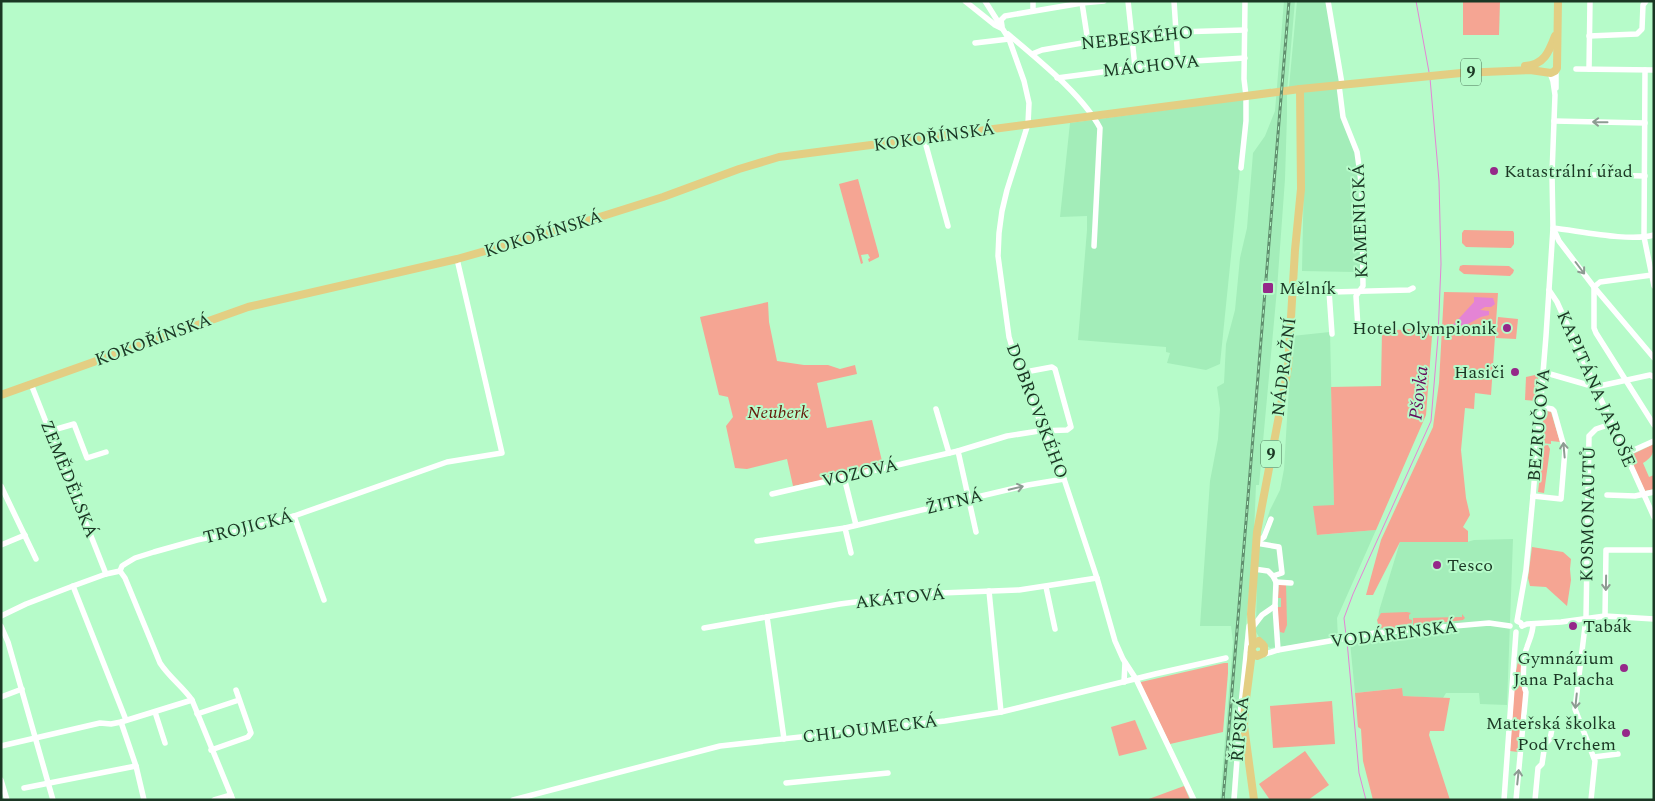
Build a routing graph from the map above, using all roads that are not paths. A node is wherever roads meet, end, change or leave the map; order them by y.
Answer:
1 (966, 1) edge
2 (985, 1) edge
3 (1032, 1) edge
4 (1104, 1) edge
5 (1128, 1) edge
6 (1174, 1) edge
7 (1245, 1) edge
8 (1328, 1) edge
9 (1558, 1) edge
10 (1590, 1) edge
11 (1646, 1) edge
12 (1082, 3) junction
13 (1033, 10) junction
14 (1003, 29) junction
15 (1244, 30) junction
16 (1557, 30) junction
17 (1176, 32) junction
18 (1588, 36) junction
19 (1131, 37) junction
20 (1009, 39) junction
21 (1088, 42) junction
22 (975, 44) dead end
23 (1032, 54) junction
24 (1245, 58) junction
25 (1178, 62) junction
26 (1135, 67) junction
27 (1550, 68) junction
28 (1576, 69) dead end
29 (1589, 69) junction
30 (1511, 70) junction
31 (1645, 70) junction
32 (1654, 70) edge
33 (1057, 78) junction
34 (1342, 84) junction
35 (1300, 89) junction
36 (1246, 96) junction
37 (1094, 116) junction
38 (1554, 121) junction
39 (1645, 123) junction
40 (1028, 124) junction
41 (924, 138) junction
42 (1241, 168) dead end
43 (1552, 174) junction
44 (1645, 176) junction
45 (948, 226) dead end
46 (1552, 228) junction
47 (1654, 234) edge
48 (1644, 237) junction
49 (1094, 246) dead end
50 (457, 259) junction
51 (1652, 275) junction
52 (1654, 286) edge
53 (1594, 287) junction
54 (1413, 288) dead end
55 (1549, 290) junction
56 (1329, 291) junction
57 (1359, 291) junction
58 (1292, 293) junction
59 (1358, 328) dead end
60 (1332, 334) dead end
61 (1654, 358) edge
62 (1543, 372) junction
63 (1020, 373) junction
64 (1654, 377) edge
65 (1626, 380) junction
66 (31, 384) junction
67 (1595, 387) junction
68 (1, 394) edge
69 (1541, 407) junction
70 (936, 409) dead end
71 (1611, 424) junction
72 (1654, 426) edge
73 (50, 431) junction
74 (1045, 432) junction
75 (1654, 440) edge
76 (958, 451) junction
77 (106, 452) dead end
78 (948, 453) junction
79 (1625, 454) junction
80 (844, 477) junction
81 (1064, 480) junction
82 (1, 486) edge
83 (1654, 492) edge
84 (772, 494) dead end
85 (1607, 495) dead end
86 (1644, 495) junction
87 (1534, 496) junction
88 (969, 498) junction
89 (294, 516) junction
90 (1654, 517) edge
91 (1271, 520) dead end
92 (856, 525) junction
93 (845, 528) junction
94 (976, 532) dead end
95 (26, 535) junction
96 (758, 541) dead end
97 (1256, 543) junction
98 (1, 545) edge
99 (1654, 550) edge
100 (851, 553) dead end
101 (36, 559) dead end
102 (1254, 569) junction
103 (120, 571) junction
104 (106, 574) junction
105 (1273, 576) junction
106 (1097, 578) junction
107 (1276, 582) junction
108 (1291, 583) dead end
109 (73, 586) junction
110 (1046, 586) junction
111 (989, 591) junction
112 (324, 600) dead end
113 (1275, 606) junction
114 (1251, 614) junction
115 (1, 616) edge
116 (1606, 616) junction
117 (767, 617) junction
118 (1586, 618) junction
119 (1654, 619) edge
120 (1517, 620) junction
121 (1533, 624) junction
122 (1, 626) edge
123 (1510, 626) junction
124 (1522, 626) junction
125 (704, 628) dead end
126 (1252, 628) junction
127 (1055, 629) dead end
128 (1516, 632) junction
129 (1262, 644) junction
130 (1278, 650) junction
131 (1254, 653) junction
132 (1226, 658) dead end
133 (1125, 663) junction
134 (1136, 679) junction
135 (1124, 682) junction
136 (22, 689) junction
137 (236, 690) dead end
138 (1, 696) edge
139 (192, 700) junction
140 (239, 700) junction
141 (155, 712) junction
142 (1001, 712) junction
143 (197, 714) junction
144 (1244, 719) junction
145 (124, 721) junction
146 (1553, 724) dead end
147 (36, 737) junction
148 (784, 739) junction
149 (1239, 742) junction
150 (166, 743) dead end
151 (1, 746) edge
152 (211, 750) junction
153 (1507, 752) junction
154 (1521, 753) junction
155 (1618, 754) dead end
156 (1594, 757) junction
157 (136, 766) junction
158 (888, 773) dead end
159 (1, 780) edge
160 (786, 782) dead end
161 (49, 783) junction
162 (24, 788) dead end
163 (3, 791) edge
164 (232, 797) edge
165 (7, 800) edge
166 (53, 800) edge
167 (144, 800) edge
168 (214, 800) edge
169 (513, 800) edge
170 (1194, 800) edge
171 (1234, 800) edge
172 (1254, 800) edge
173 (1504, 800) edge
174 (1516, 800) edge
175 (1535, 800) edge
176 (1591, 800) edge

1 - 14 street
2 - 14 street
3 - 13 street
4 - 12 street
5 - 19 street
6 - 17 street
7 - 15 street
8 - 34 street, KAMENICKÁ
9 - 16 main road, 9
10 - 18 street
11 - 18 street
12 - 13 street
12 - 21 street
13 - 14 street
14 - 20 street, DOBROVSKÉHO
14 - 23 street
15 - 17 street, NEBESKÉHO
15 - 24 street
16 - 27 main road, 9
16 - 30 main road, 9
17 - 19 street, NEBESKÉHO
17 - 25 street
18 - 29 street
19 - 21 street, NEBESKÉHO
19 - 26 street
20 - 22 street
20 - 40 street, DOBROVSKÉHO
21 - 23 street, NEBESKÉHO
23 - 33 street
24 - 25 street, MÁCHOVA
24 - 36 street
25 - 26 street, MÁCHOVA
26 - 33 street, MÁCHOVA
27 - 30 main road, KOKOŘÍNSKÁ / 9
27 - 38 street, BEZRUČOVA
28 - 29 street
29 - 31 street
30 - 34 main road, KOKOŘÍNSKÁ / 9
31 - 32 street
31 - 39 street
33 - 37 street
34 - 35 main road, KOKOŘÍNSKÁ / 9
34 - 57 street, KAMENICKÁ
35 - 36 main road, KOKOŘÍNSKÁ
35 - 58 main road, NÁDRAŽNÍ / 9
36 - 37 main road, KOKOŘÍNSKÁ
36 - 42 street
37 - 40 main road, KOKOŘÍNSKÁ
37 - 49 street
39 -> 38 street
38 - 43 street, BEZRUČOVA
39 - 44 street
40 - 41 main road, KOKOŘÍNSKÁ
40 - 63 street, DOBROVSKÉHO
41 - 45 street
41 - 50 main road, KOKOŘÍNSKÁ
43 - 44 street
43 - 46 street, BEZRUČOVA
44 - 48 street
46 - 48 street
46 -> 53 street
46 - 55 street, BEZRUČOVA
47 - 48 street
48 - 51 street
50 - 66 main road, KOKOŘÍNSKÁ
50 - 89 street, TROJICKÁ
51 - 52 street
51 - 53 street
53 - 61 street
53 - 65 street
54 - 57 street
55 - 62 street, BEZRUČOVA
55 - 67 street, KAPITÁNA JAROŠE
56 - 57 street
56 - 58 street
56 - 60 street
57 - 59 street, KAMENICKÁ
58 - 97 main road, NÁDRAŽNÍ / 9
62 - 67 street
62 - 69 street, BEZRUČOVA
63 - 74 street, DOBROVSKÉHO
63 - 74 street, VOZOVÁ
64 - 65 street
65 - 67 street
65 - 72 street
66 - 68 main road, KOKOŘÍNSKÁ
66 - 73 street, ZEMĚDĚLSKÁ
67 - 71 street, KAPITÁNA JAROŠE
69 - 87 street, BEZRUČOVA
87 -> 69 street
70 - 78 street
71 - 79 street, KAPITÁNA JAROŠE
71 - 118 street, KOSMONAUTŮ
73 - 77 street
73 - 104 street, ZEMĚDĚLSKÁ
74 - 76 street, VOZOVÁ
74 - 81 street, DOBROVSKÉHO
75 - 79 street
76 - 78 street, VOZOVÁ
76 - 88 street
78 - 80 street, VOZOVÁ
79 - 86 street, KAPITÁNA JAROŠE
80 - 84 street, VOZOVÁ
80 - 92 street
88 -> 81 street, ŽITNÁ
81 - 106 street, DOBROVSKÉHO
82 - 95 street
83 - 86 street
85 - 86 street
86 - 90 street, KAPITÁNA JAROŠE
87 - 120 street, BEZRUČOVA
88 - 92 street, ŽITNÁ
88 - 94 street
89 - 103 street, TROJICKÁ
89 - 112 street
91 - 97 street
92 - 93 street, ŽITNÁ
93 - 96 street, ŽITNÁ
93 - 100 street
95 - 98 street
95 - 101 street
97 - 102 main road, NÁDRAŽNÍ / 9
97 - 105 street
99 -> 116 street
102 - 105 street
102 - 114 main road, NÁDRAŽNÍ / 9
103 - 104 street, TROJICKÁ
103 - 139 street
104 - 109 street, TROJICKÁ
105 - 107 street
106 - 110 street, AKÁTOVÁ
106 - 133 street, DOBROVSKÉHO
107 - 108 street
107 - 113 street
109 - 115 street, TROJICKÁ
109 - 145 street
110 - 111 street, AKÁTOVÁ
110 - 127 street
111 - 117 street, AKÁTOVÁ
111 - 142 street
113 - 126 street
113 - 130 street
114 - 126 main road, NÁDRAŽNÍ / 9
114 - 131 street, NÁDRAŽNÍ
116 - 118 street
116 - 119 street
117 - 125 street, AKÁTOVÁ
117 - 148 street
118 - 121 street
118 -> 156 street
120 - 123 street
120 - 124 street
121 - 124 street
121 - 154 street
122 - 136 street
123 - 128 street
123 - 130 street, VODÁRENSKÁ
124 - 128 street
126 - 129 main road, NÁDRAŽNÍ / 9
126 - 131 main road, NÁDRAŽNÍ / 9
128 - 153 street
129 - 130 street, VODÁRENSKÁ
129 - 131 main road
130 - 131 street, VODÁRENSKÁ
131 - 144 main road, ŘÍPSKÁ / 9
131 - 149 street, ŘÍPSKÁ
132 - 134 street, CHLOUMECKÁ
133 - 134 street, DOBROVSKÉHO
133 - 135 street, DOBROVSKÉHO
134 - 135 street, CHLOUMECKÁ
134 - 170 street, DOBROVSKÉHO
135 - 142 street, CHLOUMECKÁ
136 - 138 street
136 - 147 street
137 - 140 street
139 - 141 street
139 - 143 street
140 - 143 street
140 - 152 street
141 - 145 street
141 - 150 street
142 - 148 street, CHLOUMECKÁ
143 - 152 street
144 - 149 street
144 - 172 main road, ŘÍPSKÁ / 9
145 - 147 street
145 - 157 street
146 - 175 street
147 - 151 street
147 - 161 street
148 - 169 street, CHLOUMECKÁ
149 - 171 street, ŘÍPSKÁ
152 - 164 street
153 - 154 street
153 - 173 street
174 -> 154 street
155 - 156 street
156 - 176 street
157 - 161 street
157 - 167 street
158 - 160 street
159 - 163 street
161 - 162 street
161 - 166 street
163 - 165 street
164 - 168 street

